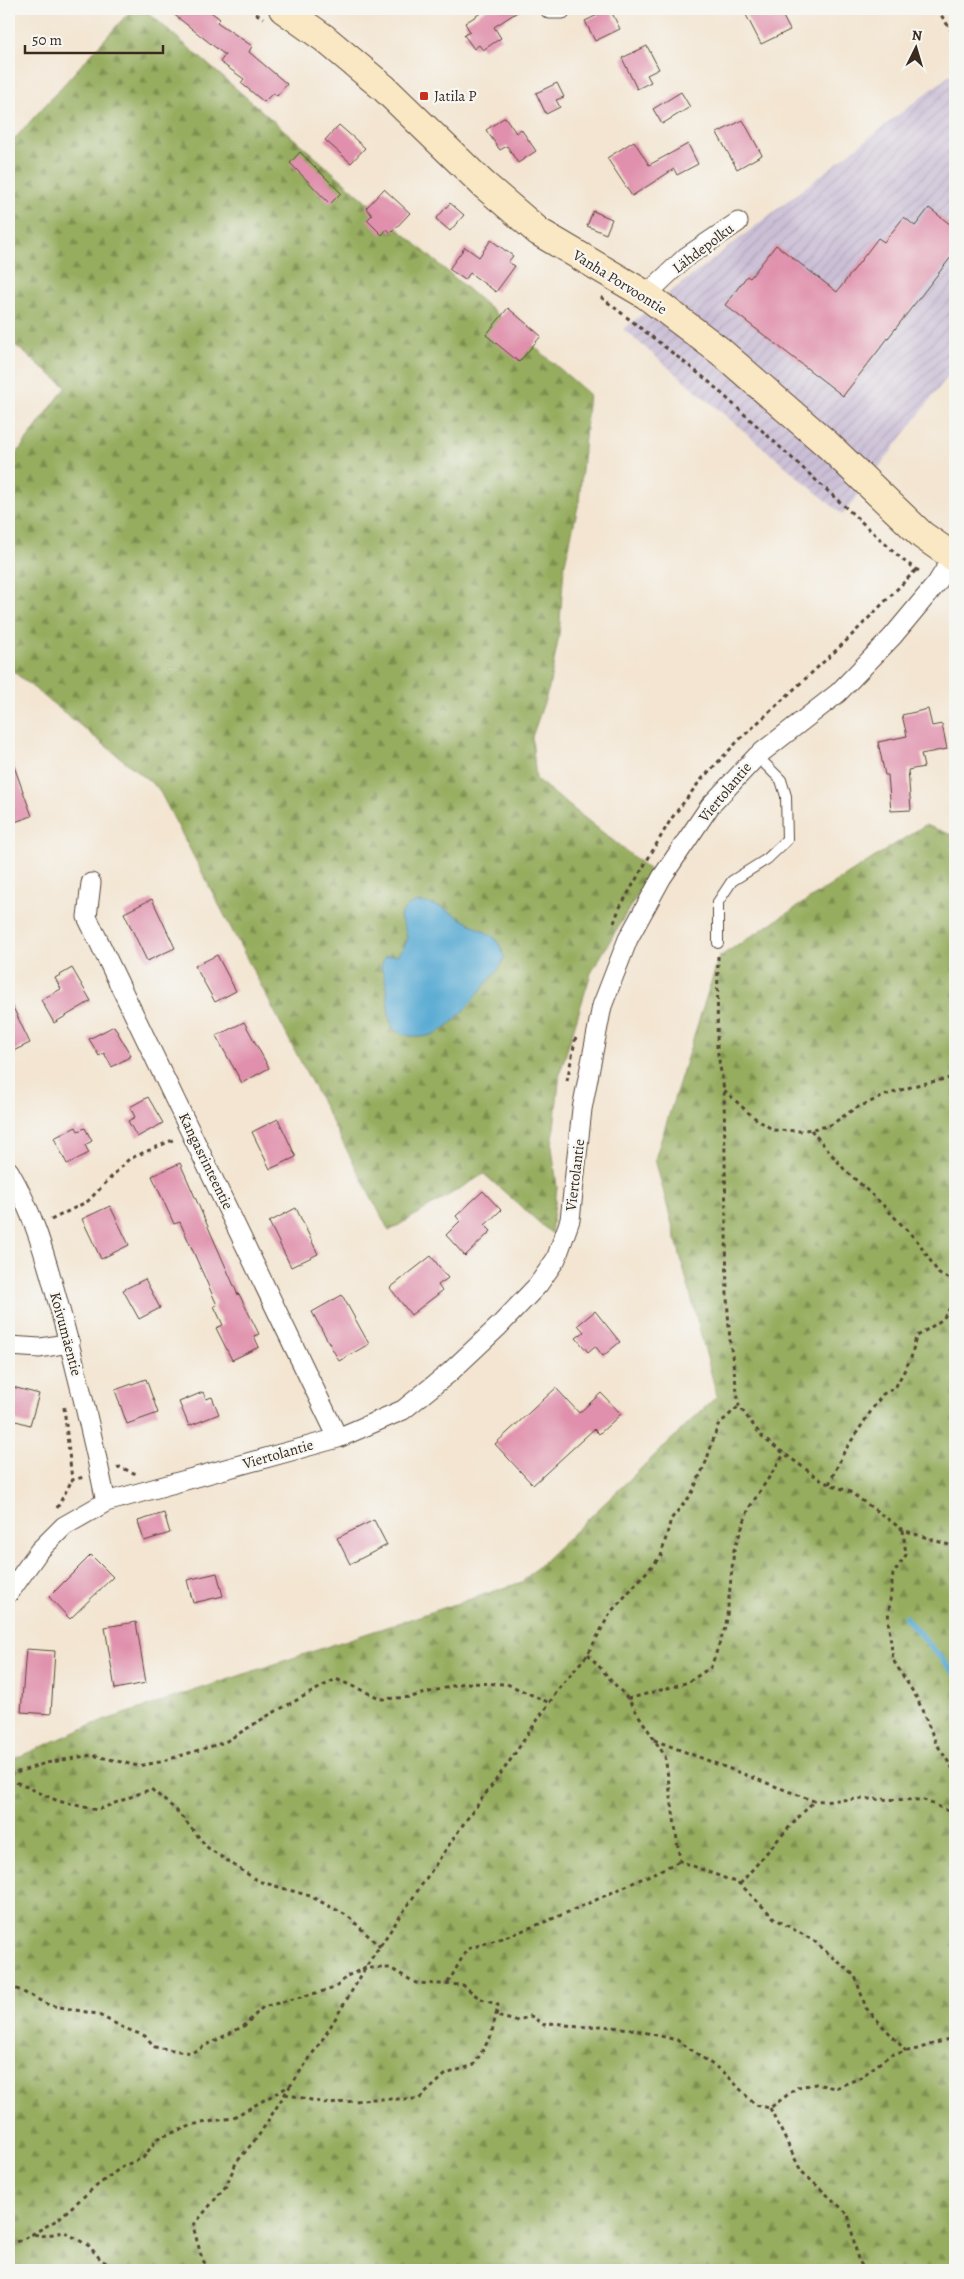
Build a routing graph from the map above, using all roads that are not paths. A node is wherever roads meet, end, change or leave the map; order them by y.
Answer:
1 (277, 16) edge
2 (738, 222) dead end
3 (646, 295) junction
4 (954, 558) edge
5 (757, 756) junction
6 (91, 882) dead end
7 (718, 943) road end
8 (9, 1171) edge
9 (70, 1344) junction
10 (9, 1346) edge
11 (338, 1438) junction
12 (106, 1502) junction
13 (9, 1593) edge

1 - 3 main road, Vanha Porvoontie
2 - 3 street, Lähdepolku
3 - 4 main road, Vanha Porvoontie
4 - 5 street, Viertolantie
5 - 7 lane
5 - 11 street, Viertolantie
6 - 11 street, Kangasrinteentie
8 - 9 street, Koivumäentie
9 - 10 street
9 - 12 street, Koivumäentie
11 - 12 street, Viertolantie
12 - 13 street, Viertolantie

